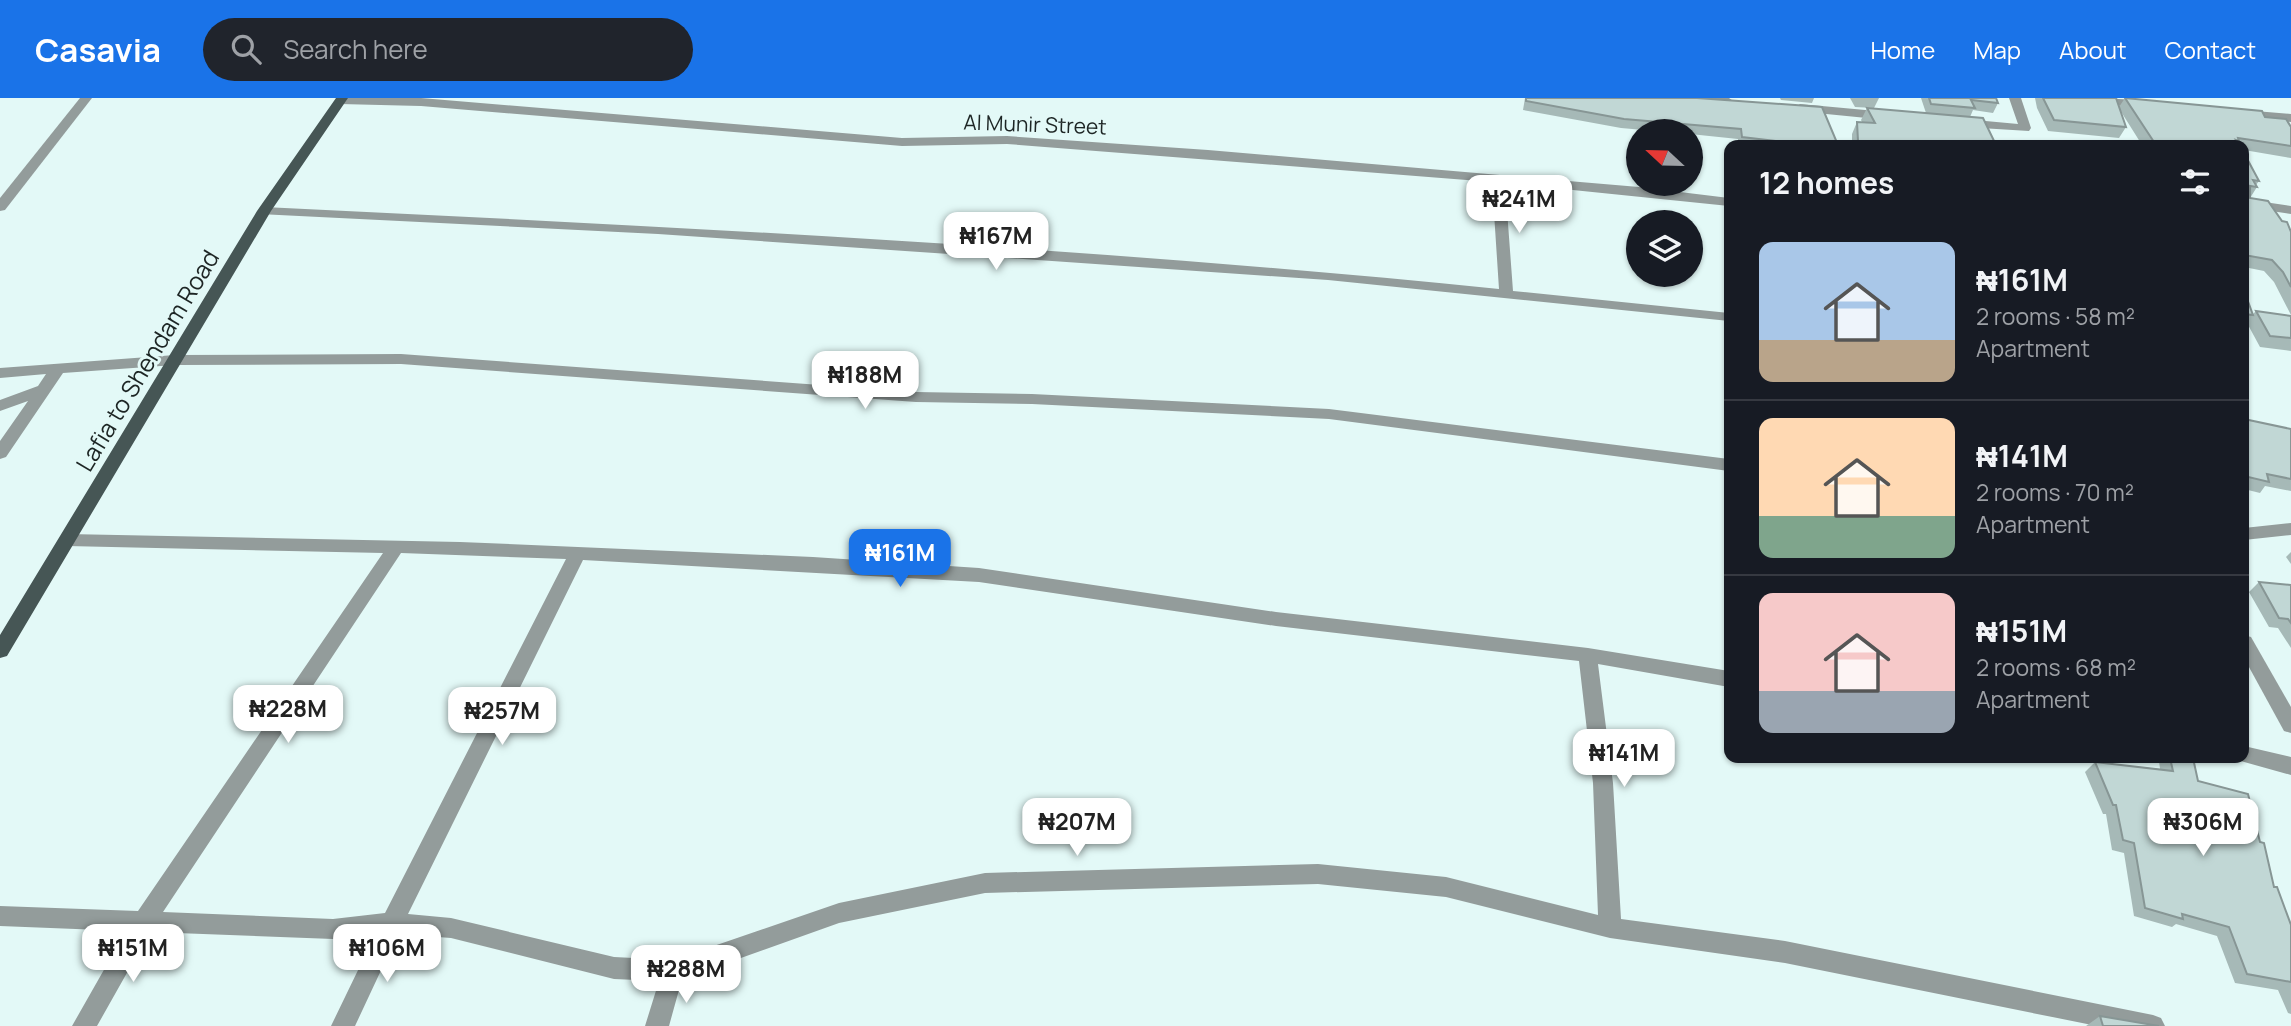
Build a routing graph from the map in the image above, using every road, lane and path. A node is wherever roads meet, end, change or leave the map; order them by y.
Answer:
1 (86, 98) edge
2 (1692, 98) edge
3 (2015, 98) edge
4 (2090, 98) edge
5 (341, 99) edge
6 (1745, 103) edge
7 (1786, 107) edge
8 (2162, 107) edge
9 (2226, 112) edge
10 (1894, 117) edge
11 (2291, 118) edge
12 (1948, 122) edge
13 (1497, 179) junction
14 (1724, 202) edge
15 (2249, 204) edge
16 (0, 207) edge
17 (2291, 210) edge
18 (264, 212) junction
19 (1506, 295) junction
20 (1724, 317) edge
21 (175, 360) junction
22 (58, 369) junction
23 (0, 373) edge
24 (45, 389) junction
25 (0, 406) edge
26 (0, 453) edge
27 (1724, 465) edge
28 (2291, 529) edge
29 (2249, 533) edge
30 (67, 540) junction
31 (397, 547) junction
32 (578, 553) junction
33 (0, 651) edge
34 (2249, 651) edge
35 (1588, 655) junction
36 (1724, 678) edge
37 (2291, 725) edge
38 (2249, 755) edge
39 (2291, 766) edge
40 (0, 916) edge
41 (145, 920) junction
42 (392, 923) junction
43 (1610, 928) junction
44 (673, 971) junction
45 (84, 1026) edge
46 (344, 1026) edge
47 (657, 1026) edge
48 (2152, 1026) edge

1 - 16 street
2 - 6 street
3 - 12 street
4 - 8 street
5 - 13 street, Al Munir Street
5 - 18 main road, Lafia to Shendam Road
7 - 10 street
9 - 11 street
13 - 14 street, Al Munir Street
13 - 19 street
15 - 17 street
18 - 19 street
18 - 21 main road, Lafia to Shendam Road
19 - 20 street
21 - 22 street
21 - 27 street
21 - 30 main road, Lafia to Shendam Road
22 - 23 street
22 - 24 street
24 - 25 street
24 - 26 street
28 - 29 street
30 - 31 street
30 - 33 main road, Lafia to Shendam Road
31 - 32 street
31 - 41 street
32 - 35 street
32 - 42 street
34 - 37 street
35 - 36 street
35 - 43 street
38 - 39 street
40 - 41 street
41 - 42 street
41 - 45 street
42 - 44 street
42 - 46 street
43 - 44 street
43 - 48 street
44 - 47 street

